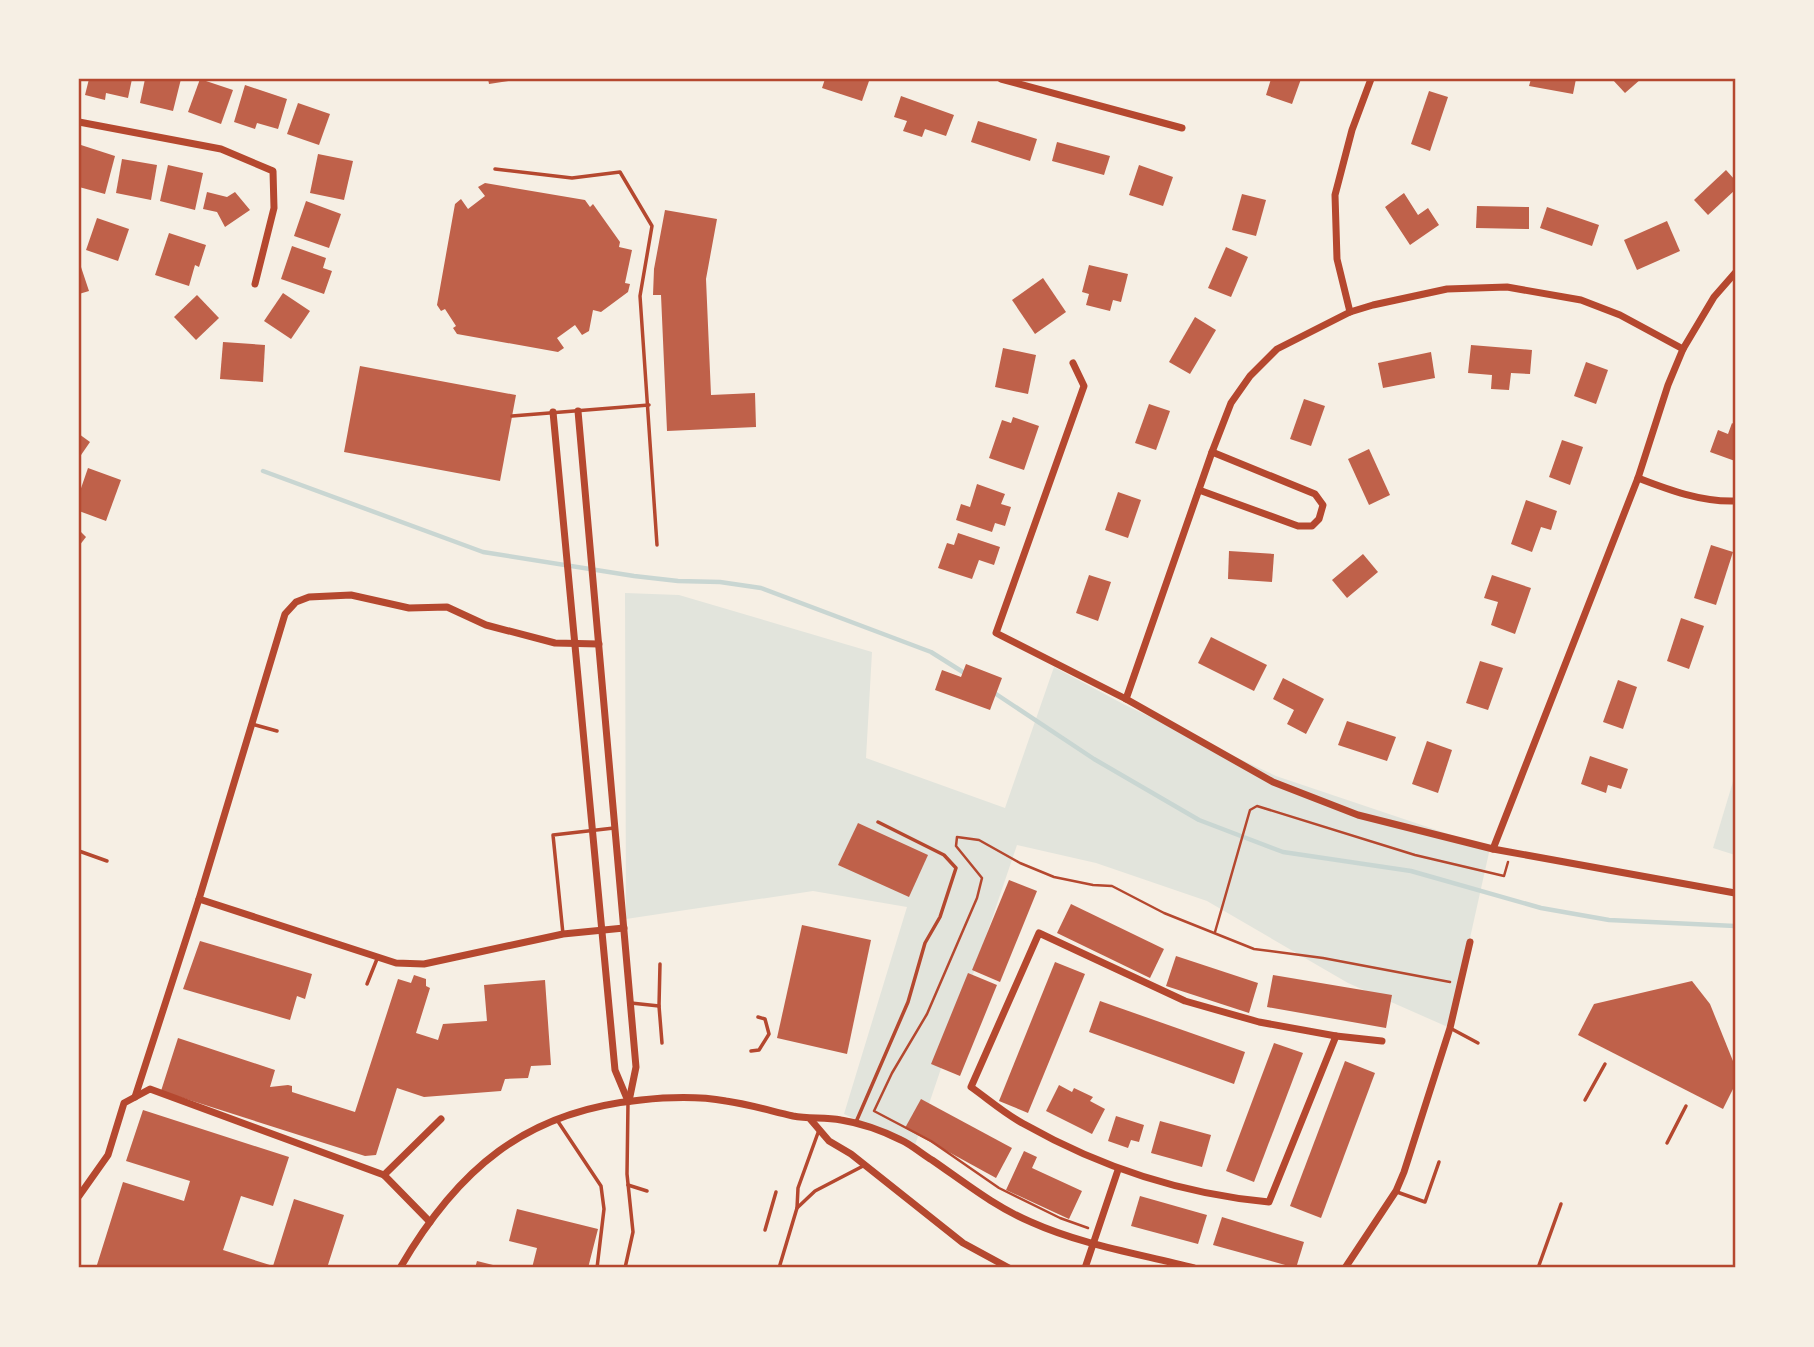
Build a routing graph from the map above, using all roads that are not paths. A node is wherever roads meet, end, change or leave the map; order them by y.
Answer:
1 (1001, 79) edge
2 (1371, 79) edge
3 (79, 122) edge
4 (1182, 128) dead end
5 (495, 169) dead end
6 (1735, 273) edge
7 (254, 284) dead end
8 (1350, 312) junction
9 (1683, 349) junction
10 (1073, 363) dead end
11 (649, 405) junction
12 (578, 411) junction
13 (553, 412) junction
14 (512, 416) dead end
15 (1212, 452) junction
16 (1637, 478) junction
17 (1199, 490) junction
18 (1735, 501) edge
19 (657, 545) dead end
20 (599, 643) junction
21 (575, 645) junction
22 (1126, 699) junction
23 (252, 724) junction
24 (277, 731) dead end
25 (878, 822) dead end
26 (614, 828) junction
27 (593, 830) junction
28 (1493, 849) junction
29 (79, 851) edge
30 (107, 861) dead end
31 (1735, 893) edge
32 (199, 899) junction
33 (624, 929) junction
34 (603, 930) junction
35 (563, 934) junction
36 (1470, 942) dead end
37 (377, 957) junction
38 (660, 964) dead end
39 (367, 984) dead end
40 (631, 1003) junction
41 (659, 1006) junction
42 (758, 1017) dead end
43 (1450, 1028) junction
44 (1336, 1036) junction
45 (1382, 1041) dead end
46 (1478, 1043) dead end
47 (662, 1044) dead end
48 (751, 1051) dead end
49 (1605, 1064) dead end
50 (135, 1097) junction
51 (1585, 1100) dead end
52 (628, 1101) junction
53 (1686, 1106) dead end
54 (441, 1119) dead end
55 (557, 1119) junction
56 (811, 1120) junction
57 (855, 1124) junction
58 (819, 1129) junction
59 (1667, 1143) dead end
60 (1439, 1162) dead end
61 (865, 1166) junction
62 (1118, 1170) junction
63 (384, 1175) junction
64 (628, 1185) junction
65 (648, 1191) dead end
66 (1396, 1191) junction
67 (776, 1192) dead end
68 (79, 1196) edge
69 (1561, 1204) dead end
70 (797, 1208) junction
71 (430, 1222) junction
72 (765, 1230) dead end
73 (1094, 1243) junction
74 (400, 1268) edge
75 (597, 1268) edge
76 (625, 1268) edge
77 (779, 1268) edge
78 (1009, 1268) edge
79 (1085, 1268) edge
80 (1194, 1268) edge
81 (1345, 1268) edge
82 (1538, 1268) edge

1 - 4 street
2 - 8 street
3 - 7 street
5 - 11 lane
6 - 9 street
8 - 9 street
8 - 15 street
9 - 16 street
10 - 22 street
11 - 12 lane
11 - 19 lane
12 - 13 lane
12 - 20 street
13 - 14 lane
13 - 21 street
15 - 17 street
15 - 17 street
16 - 18 street
16 - 28 street
17 - 22 street
20 - 21 street
20 - 26 street
21 - 23 street
21 - 27 street
22 - 28 street
23 - 24 lane
23 - 32 street
25 - 57 lane
26 - 27 lane
26 - 33 street
27 - 34 street
27 - 35 lane
28 - 31 street
29 - 30 lane
32 - 37 street
32 - 50 street
33 - 34 street
33 - 40 street
34 - 35 street
34 - 52 street
35 - 37 street
36 - 43 street
37 - 39 lane
38 - 41 lane
40 - 41 lane
40 - 52 street
41 - 47 lane
42 - 48 lane
43 - 46 lane
43 - 66 street
44 - 45 street
44 - 62 street
44 - 62 street
49 - 51 lane
50 - 63 street
50 - 68 street
52 - 55 street
52 - 56 street
52 - 64 lane
53 - 59 lane
54 - 63 street
55 - 71 street
55 - 75 lane
56 - 57 street
56 - 58 street
57 - 73 street
58 - 61 street
58 - 70 lane
60 - 66 lane
61 - 70 lane
61 - 78 street
62 - 73 street
63 - 71 street
64 - 65 lane
64 - 76 lane
66 - 81 street
67 - 72 lane
69 - 82 lane
70 - 77 lane
71 - 74 street
73 - 79 street
73 - 80 street

